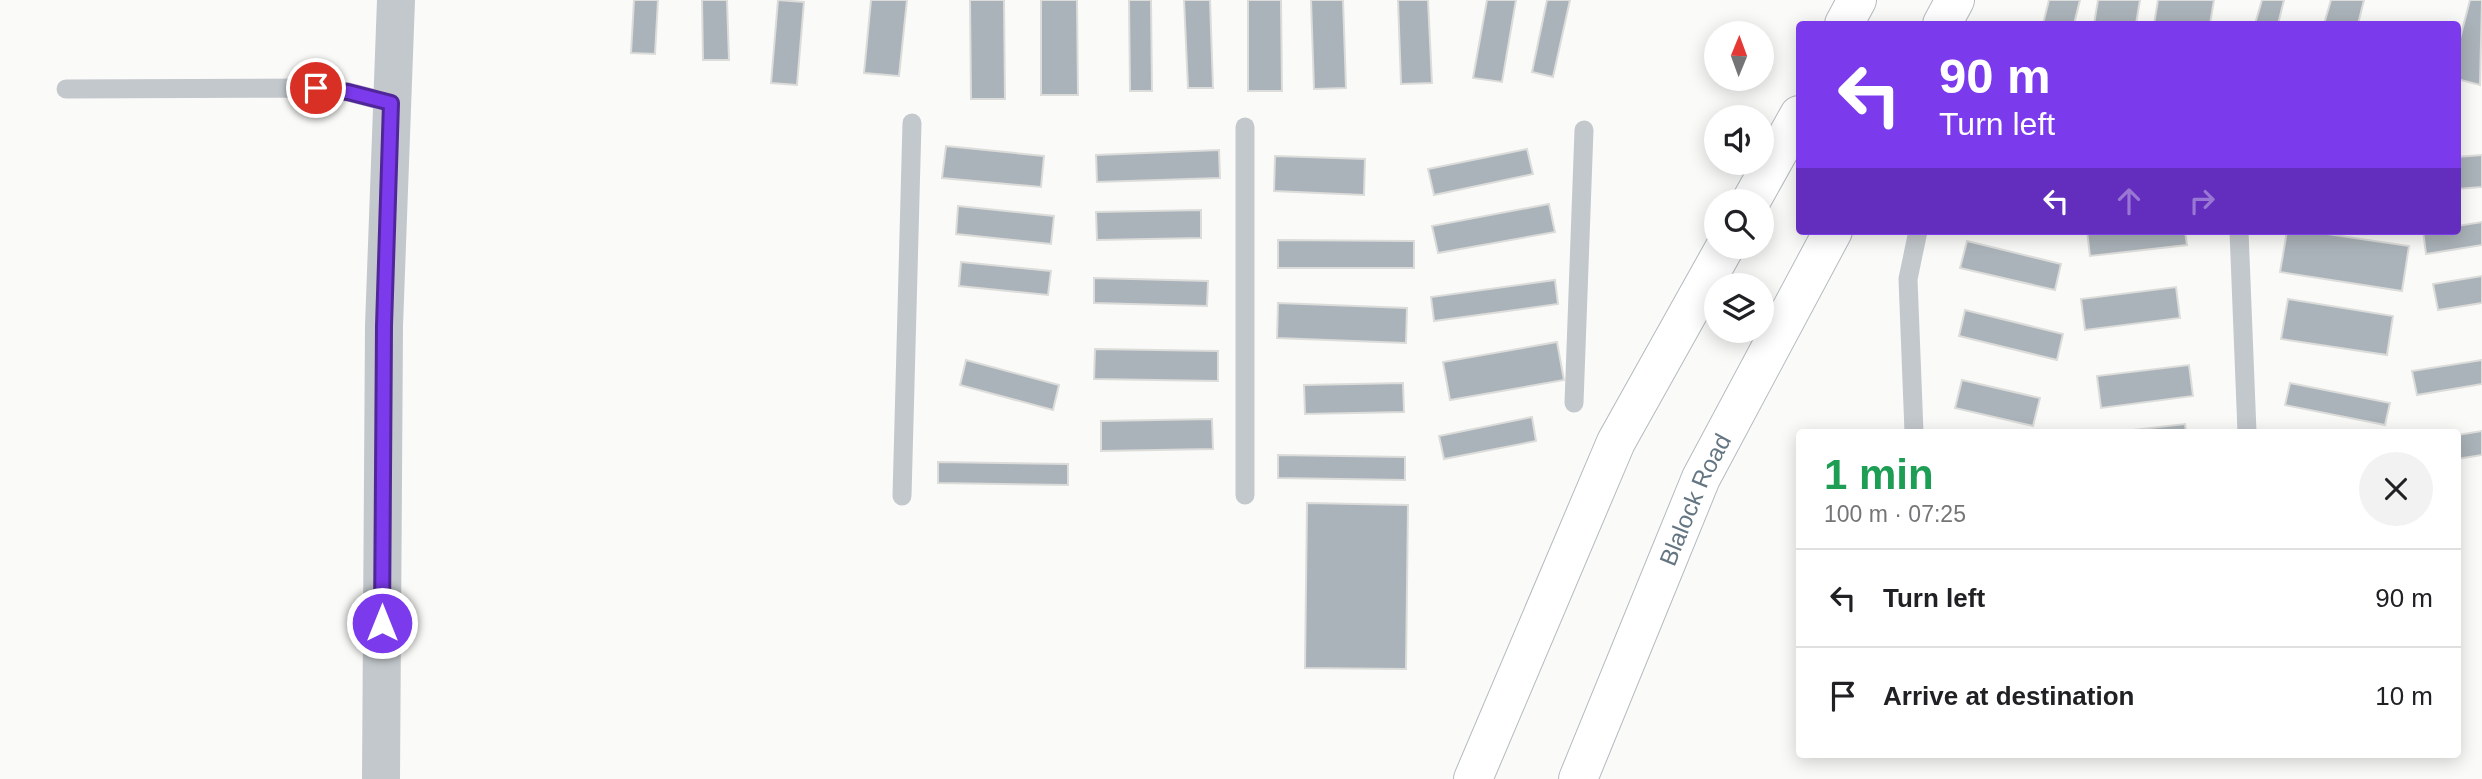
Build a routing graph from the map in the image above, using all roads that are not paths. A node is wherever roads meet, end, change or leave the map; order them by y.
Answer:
1 (396, 0) edge
2 (1857, 0) edge
3 (1955, 0) edge
4 (1846, 21) edge
5 (1944, 21) edge
6 (66, 89) dead end
7 (391, 103) junction
8 (1796, 120) edge
9 (912, 123) dead end
10 (1245, 127) dead end
11 (1584, 130) dead end
12 (1758, 189) edge
13 (1831, 235) edge
14 (1917, 235) edge
15 (2239, 235) edge
16 (1718, 259) edge
17 (1574, 403) dead end
18 (1914, 429) edge
19 (2247, 429) edge
20 (1245, 495) dead end
21 (902, 496) dead end
22 (381, 779) edge
23 (1473, 779) edge
24 (1578, 779) edge

1 - 7 street
2 - 4 main road
3 - 5 main road
6 - 7 lane
7 - 22 street
8 - 12 main road
9 - 21 lane
10 - 20 lane
11 - 17 lane
13 - 24 main road, Blalock Road
14 - 18 lane
15 - 19 lane
16 - 23 main road

